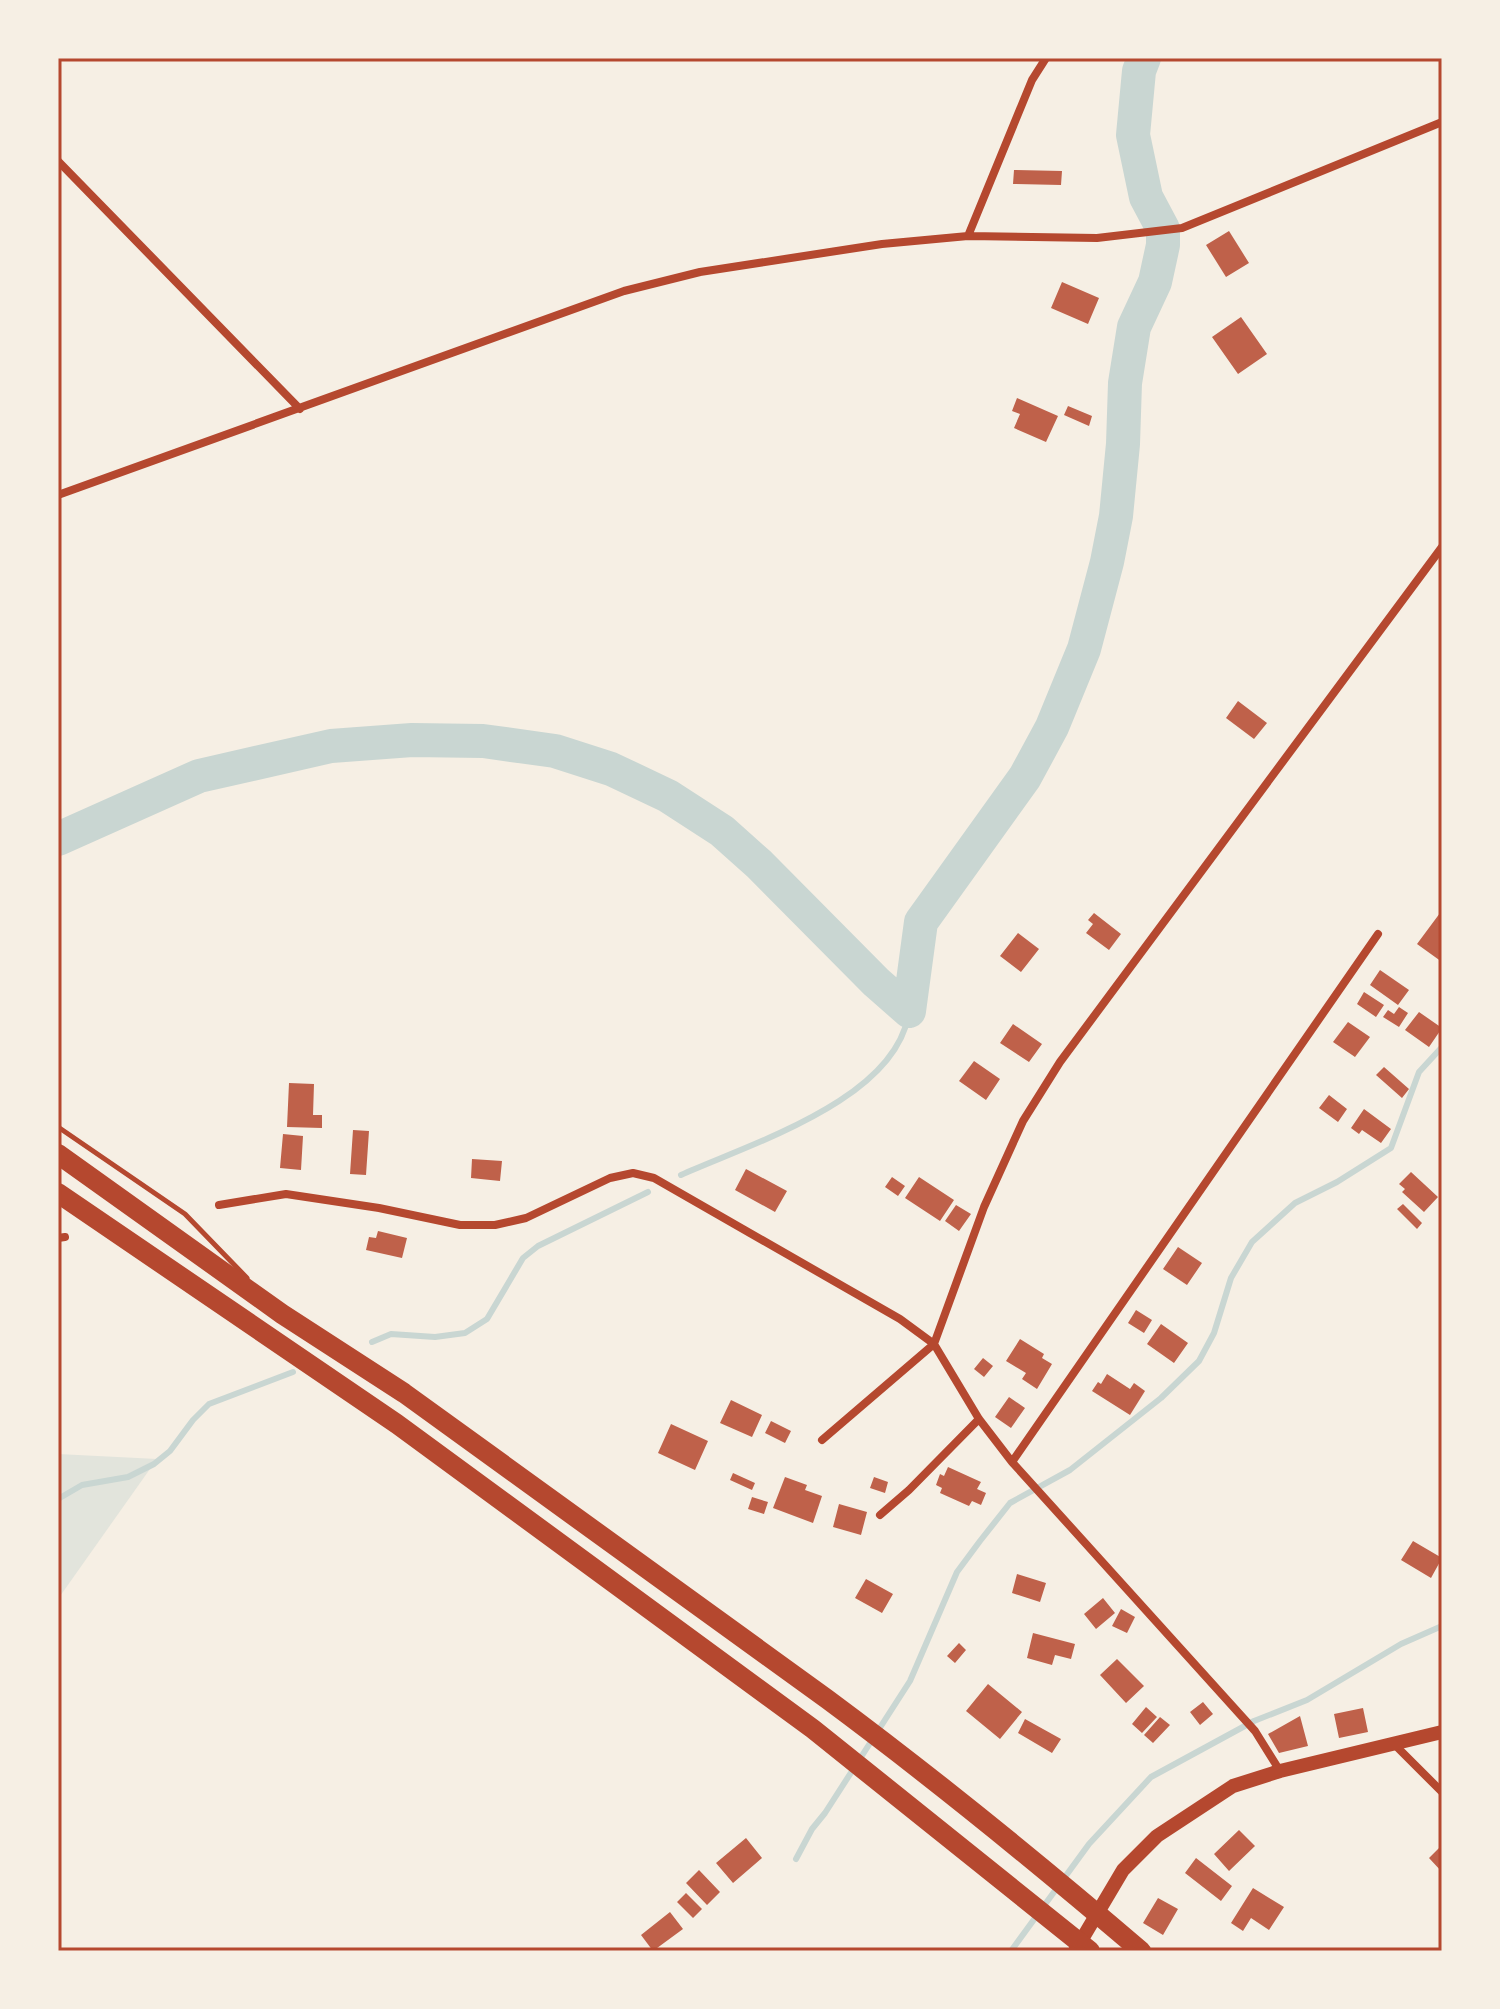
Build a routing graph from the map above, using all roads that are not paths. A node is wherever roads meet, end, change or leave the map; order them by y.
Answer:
1 (1046, 58) edge
2 (1442, 122) edge
3 (58, 161) edge
4 (968, 236) junction
5 (300, 409) junction
6 (58, 495) edge
7 (1442, 547) edge
8 (1378, 934) dead end
9 (58, 1127) edge
10 (58, 1154) edge
11 (58, 1193) edge
12 (219, 1205) dead end
13 (282, 1314) junction
14 (934, 1344) junction
15 (979, 1419) junction
16 (822, 1440) dead end
17 (1012, 1462) junction
18 (880, 1515) dead end
19 (1442, 1732) edge
20 (1394, 1744) junction
21 (1280, 1771) junction
22 (1442, 1792) edge
23 (1075, 1951) edge
24 (1090, 1951) edge
25 (1141, 1951) edge

1 - 4 street
2 - 4 street
3 - 5 street
4 - 5 street
5 - 6 street
7 - 14 street
8 - 17 street
9 - 13 lane
10 - 13 highway
11 - 24 highway
12 - 14 street
13 - 25 highway
14 - 15 street
14 - 16 street
15 - 17 street
15 - 18 street
17 - 21 street
19 - 20 street
20 - 21 street
20 - 22 street
21 - 23 street

